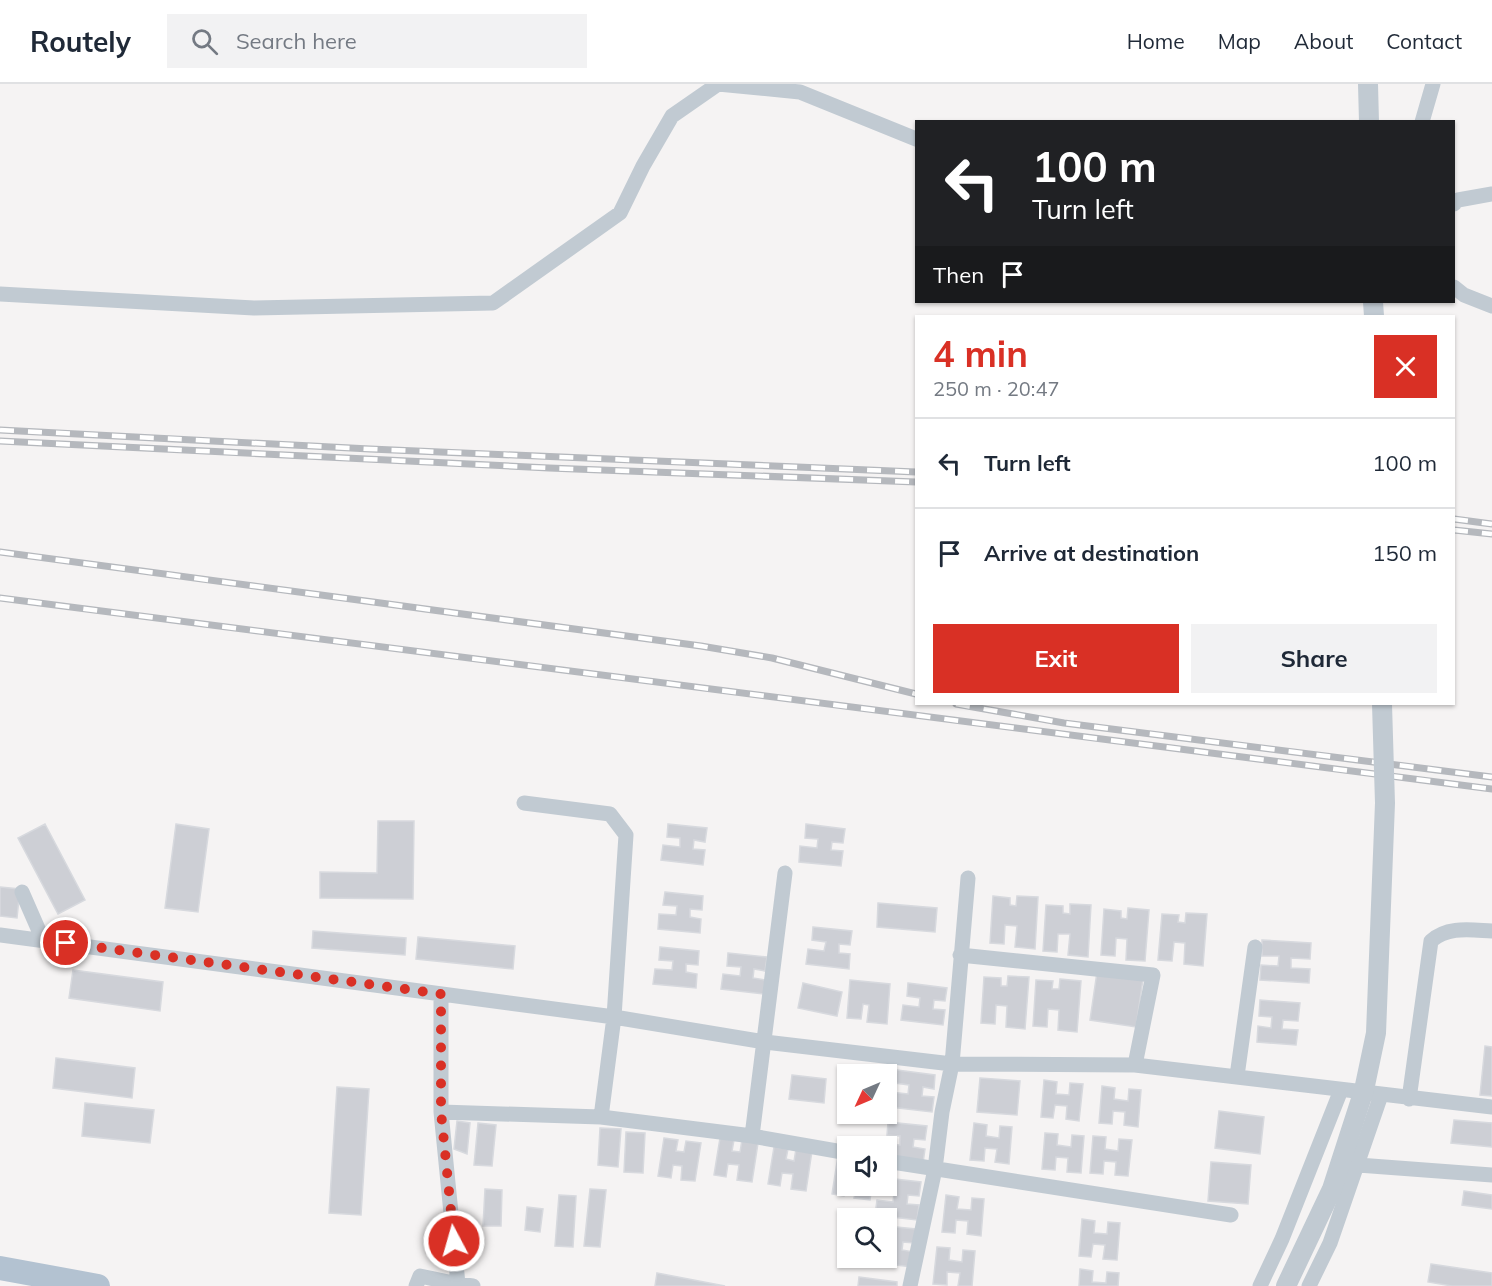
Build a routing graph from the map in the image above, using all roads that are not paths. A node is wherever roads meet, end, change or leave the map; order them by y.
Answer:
1 (1368, 84) edge
2 (1433, 84) edge
3 (1369, 120) edge
4 (1423, 120) edge
5 (915, 139) edge
6 (1492, 194) edge
7 (1455, 201) edge
8 (1455, 288) edge
9 (0, 294) edge
10 (1492, 306) edge
11 (1382, 705) edge
12 (524, 803) dead end
13 (786, 873) dead end
14 (968, 878) dead end
15 (22, 892) dead end
16 (1492, 931) edge
17 (0, 935) edge
18 (43, 940) junction
19 (1255, 947) dead end
20 (960, 955) junction
21 (441, 994) junction
22 (614, 1017) junction
23 (765, 1042) junction
24 (952, 1064) junction
25 (1135, 1065) junction
26 (1237, 1076) junction
27 (1341, 1090) junction
28 (1381, 1095) junction
29 (1409, 1099) junction
30 (1492, 1107) edge
31 (441, 1112) junction
32 (601, 1117) junction
33 (752, 1136) junction
34 (837, 1152) edge
35 (897, 1163) edge
36 (1358, 1165) junction
37 (935, 1170) junction
38 (1492, 1175) edge
39 (1231, 1215) dead end
40 (0, 1268) edge
41 (465, 1285) edge
42 (98, 1286) edge
43 (416, 1286) edge
44 (910, 1286) edge
45 (1260, 1286) edge
46 (1286, 1286) edge
47 (1309, 1286) edge

1 - 3 street
2 - 4 street
5 - 9 street
6 - 7 street
8 - 10 street
11 - 46 street, bridge
12 - 22 street
13 - 23 street
14 - 20 street
15 - 18 street
16 - 29 street
17 - 18 street
18 - 21 street
19 - 26 street
20 - 24 street
20 - 25 street
21 - 22 street
21 - 31 street
22 - 23 street
22 - 32 street
23 - 24 street
23 - 33 street
24 - 25 street
24 - 37 street
25 - 26 street
26 - 27 street
27 - 28 street
27 - 45 street
28 - 29 street
28 - 36 street
29 - 30 street
31 - 32 street
31 - 41 street
32 - 33 street
33 - 34 street
35 - 37 street
36 - 38 street
36 - 47 street
37 - 39 street
37 - 44 street
40 - 42 main road
41 - 43 street

